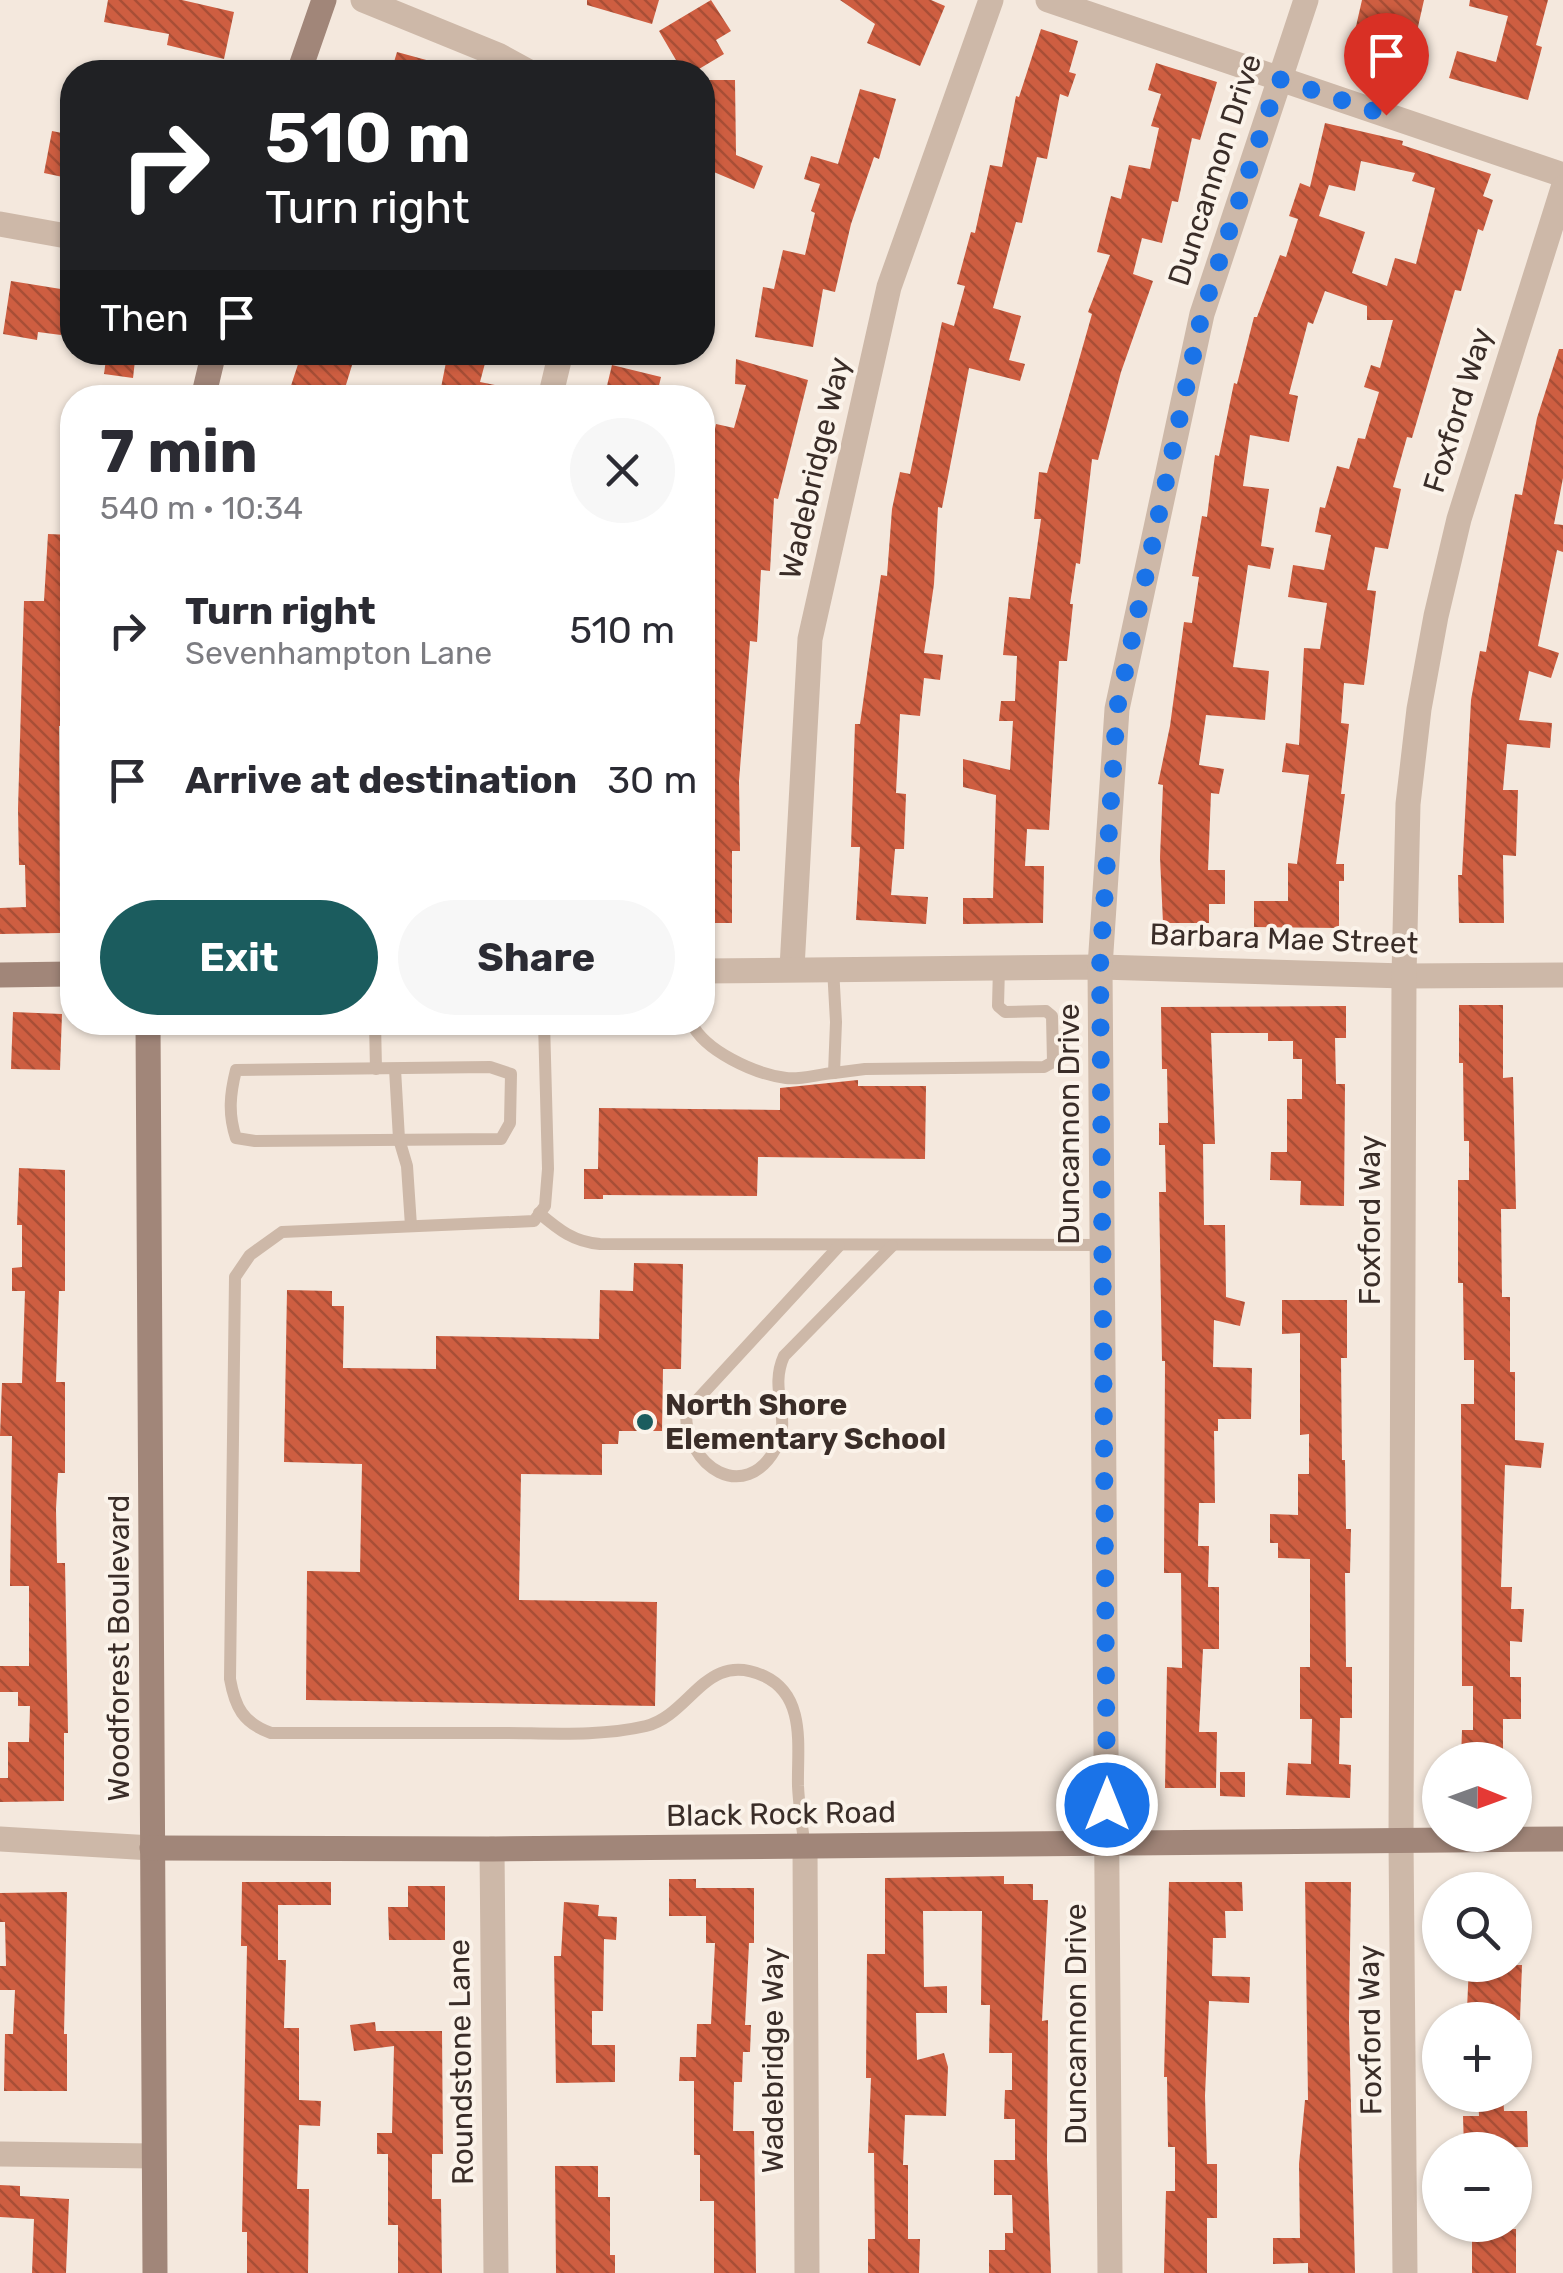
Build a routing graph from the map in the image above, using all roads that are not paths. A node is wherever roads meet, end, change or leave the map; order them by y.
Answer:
1 (324, 0) edge
2 (363, 0) edge
3 (991, 0) edge
4 (1048, 0) edge
5 (1306, 0) edge
6 (303, 60) edge
7 (508, 60) edge
8 (1279, 79) junction
9 (1563, 175) edge
10 (1563, 188) edge
11 (0, 224) edge
12 (60, 235) edge
13 (1100, 966) junction
14 (998, 967) junction
15 (792, 968) junction
16 (833, 968) junction
17 (715, 971) edge
18 (60, 974) edge
19 (0, 975) edge
20 (1563, 975) edge
21 (1404, 976) junction
22 (148, 1035) edge
23 (376, 1035) edge
24 (544, 1035) edge
25 (701, 1035) edge
26 (376, 1069) junction
27 (396, 1070) junction
28 (834, 1073) junction
29 (399, 1139) junction
30 (540, 1213) junction
31 (411, 1226) junction
32 (839, 1246) junction
33 (892, 1246) junction
34 (1102, 1246) junction
35 (0, 1838) edge
36 (1563, 1839) edge
37 (1401, 1840) junction
38 (1107, 1844) junction
39 (805, 1847) junction
40 (152, 1848) junction
41 (492, 1850) junction
42 (0, 2154) edge
43 (153, 2156) junction
44 (154, 2273) edge
45 (496, 2273) edge
46 (807, 2273) edge
47 (1110, 2273) edge
48 (1405, 2273) edge

1 - 6 street
2 - 7 street
3 - 15 street, Wadebridge Way
4 - 8 street
5 - 8 street, Duncannon Drive
8 - 9 street
8 - 13 street, Duncannon Drive
10 - 21 street, Foxford Way
11 - 12 street
13 - 14 street, Barbara Mae Street
13 - 21 street, Barbara Mae Street
13 - 34 street, Duncannon Drive
14 - 16 street, Barbara Mae Street
14 - 28 lane
15 - 16 street, Barbara Mae Street
15 - 17 street, Barbara Mae Street
16 - 28 lane
18 - 19 street
20 - 21 street, Barbara Mae Street
21 - 37 street, Foxford Way
22 - 40 street, Woodforest Boulevard
23 - 26 lane
24 - 30 lane
25 - 28 lane
26 - 27 lane
26 - 29 lane
27 - 29 lane
27 - 29 lane
29 - 31 lane
30 - 31 lane
30 - 32 lane
31 - 39 lane
32 - 33 lane
32 - 33 lane
33 - 34 lane
34 - 38 street, Duncannon Drive
35 - 40 street, Black Rock Road
36 - 37 street, Black Rock Road
37 - 38 street, Black Rock Road
37 - 48 street, Foxford Way
38 - 39 street, Black Rock Road
38 - 47 street, Duncannon Drive
39 - 41 street, Black Rock Road
39 - 46 street, Wadebridge Way
40 - 41 street, Black Rock Road
40 - 43 street, Woodforest Boulevard
41 - 45 street, Roundstone Lane
42 - 43 street
43 - 44 street, Woodforest Boulevard

